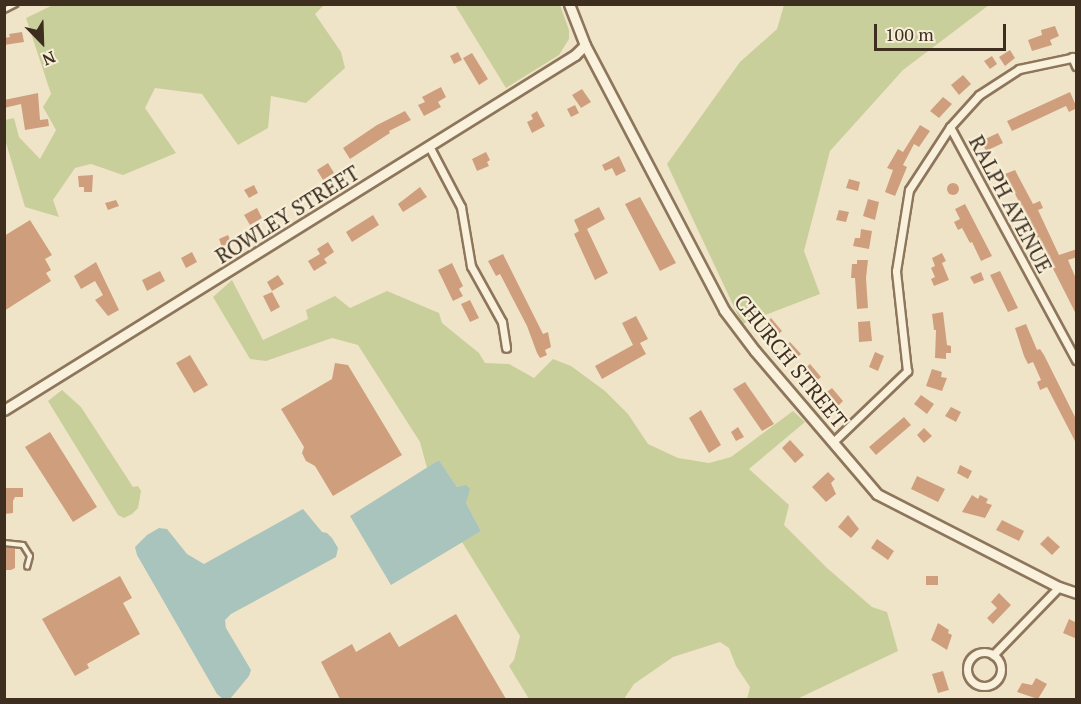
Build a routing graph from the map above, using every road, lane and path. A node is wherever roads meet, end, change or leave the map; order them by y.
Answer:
1 (16, 4) edge
2 (569, 4) edge
3 (4, 10) edge
4 (585, 45) junction
5 (1074, 57) edge
6 (1077, 66) edge
7 (950, 127) junction
8 (429, 146) junction
9 (506, 348) dead end
10 (1077, 360) edge
11 (4, 410) edge
12 (833, 442) junction
13 (4, 543) edge
14 (27, 567) dead end
15 (1059, 587) junction
16 (1077, 593) edge
17 (993, 655) junction

1 - 3 lane
2 - 4 street, CHURCH STREET
4 - 8 street, ROWLEY STREET
4 - 12 street, CHURCH STREET
5 - 6 street
5 - 7 street
7 - 10 street, RALPH AVENUE
7 - 12 street
8 - 9 street
8 - 11 street, ROWLEY STREET
12 - 15 street, CHURCH STREET
13 - 14 lane
15 - 16 street, CHURCH STREET
15 - 17 street
17 - 17 street

